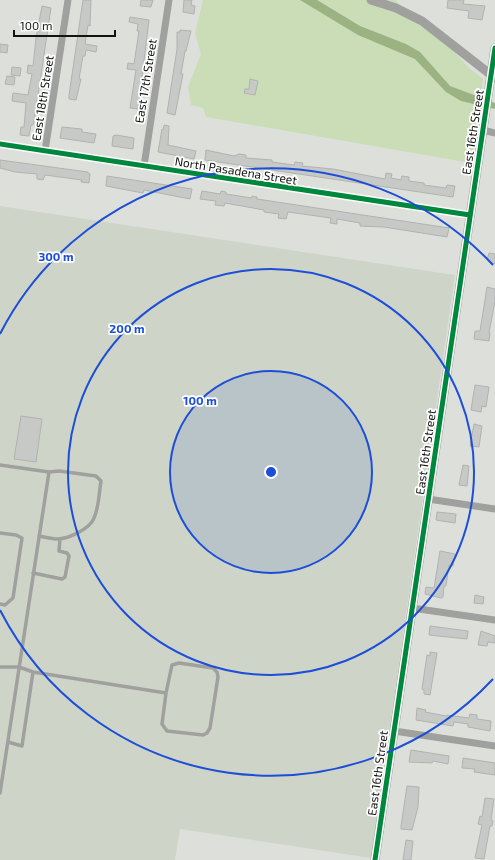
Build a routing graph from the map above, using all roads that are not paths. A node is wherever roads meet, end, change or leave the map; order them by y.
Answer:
1 (68, 0) edge
2 (169, 0) edge
3 (371, 0) edge
4 (393, 3) edge
5 (495, 48) edge
6 (493, 77) edge
7 (483, 130) junction
8 (495, 133) edge
9 (0, 144) edge
10 (45, 151) junction
11 (144, 166) junction
12 (470, 215) junction
13 (0, 465) edge
14 (49, 472) junction
15 (428, 499) junction
16 (495, 509) edge
17 (0, 533) edge
18 (39, 536) junction
19 (60, 539) junction
20 (33, 573) junction
21 (0, 604) edge
22 (412, 608) junction
23 (495, 620) edge
24 (0, 667) edge
25 (19, 667) junction
26 (33, 672) junction
27 (166, 694) junction
28 (394, 731) junction
29 (8, 742) junction
30 (495, 746) edge
31 (0, 793) edge
32 (375, 860) edge

1 - 10 street, East 18th Street
2 - 11 street, East 17th Street
3 - 4 street
4 - 6 street
5 - 6 street, East 16th Street
6 - 7 street, East 16th Street
7 - 8 street
7 - 12 street, East 16th Street
9 - 10 street, North Pasadena Street
10 - 11 street, North Pasadena Street
11 - 12 street, North Pasadena Street
12 - 15 street, East 16th Street
13 - 14 lane
14 - 18 lane
14 - 19 lane
15 - 16 street
15 - 22 street, East 16th Street
17 - 21 lane
18 - 19 lane
18 - 20 lane
19 - 20 lane
20 - 25 lane
22 - 23 street
22 - 28 street, East 16th Street
24 - 25 lane
25 - 26 lane
25 - 29 lane
26 - 27 lane
26 - 29 lane
27 - 27 lane
28 - 30 street
28 - 32 street, East 16th Street
29 - 31 lane

